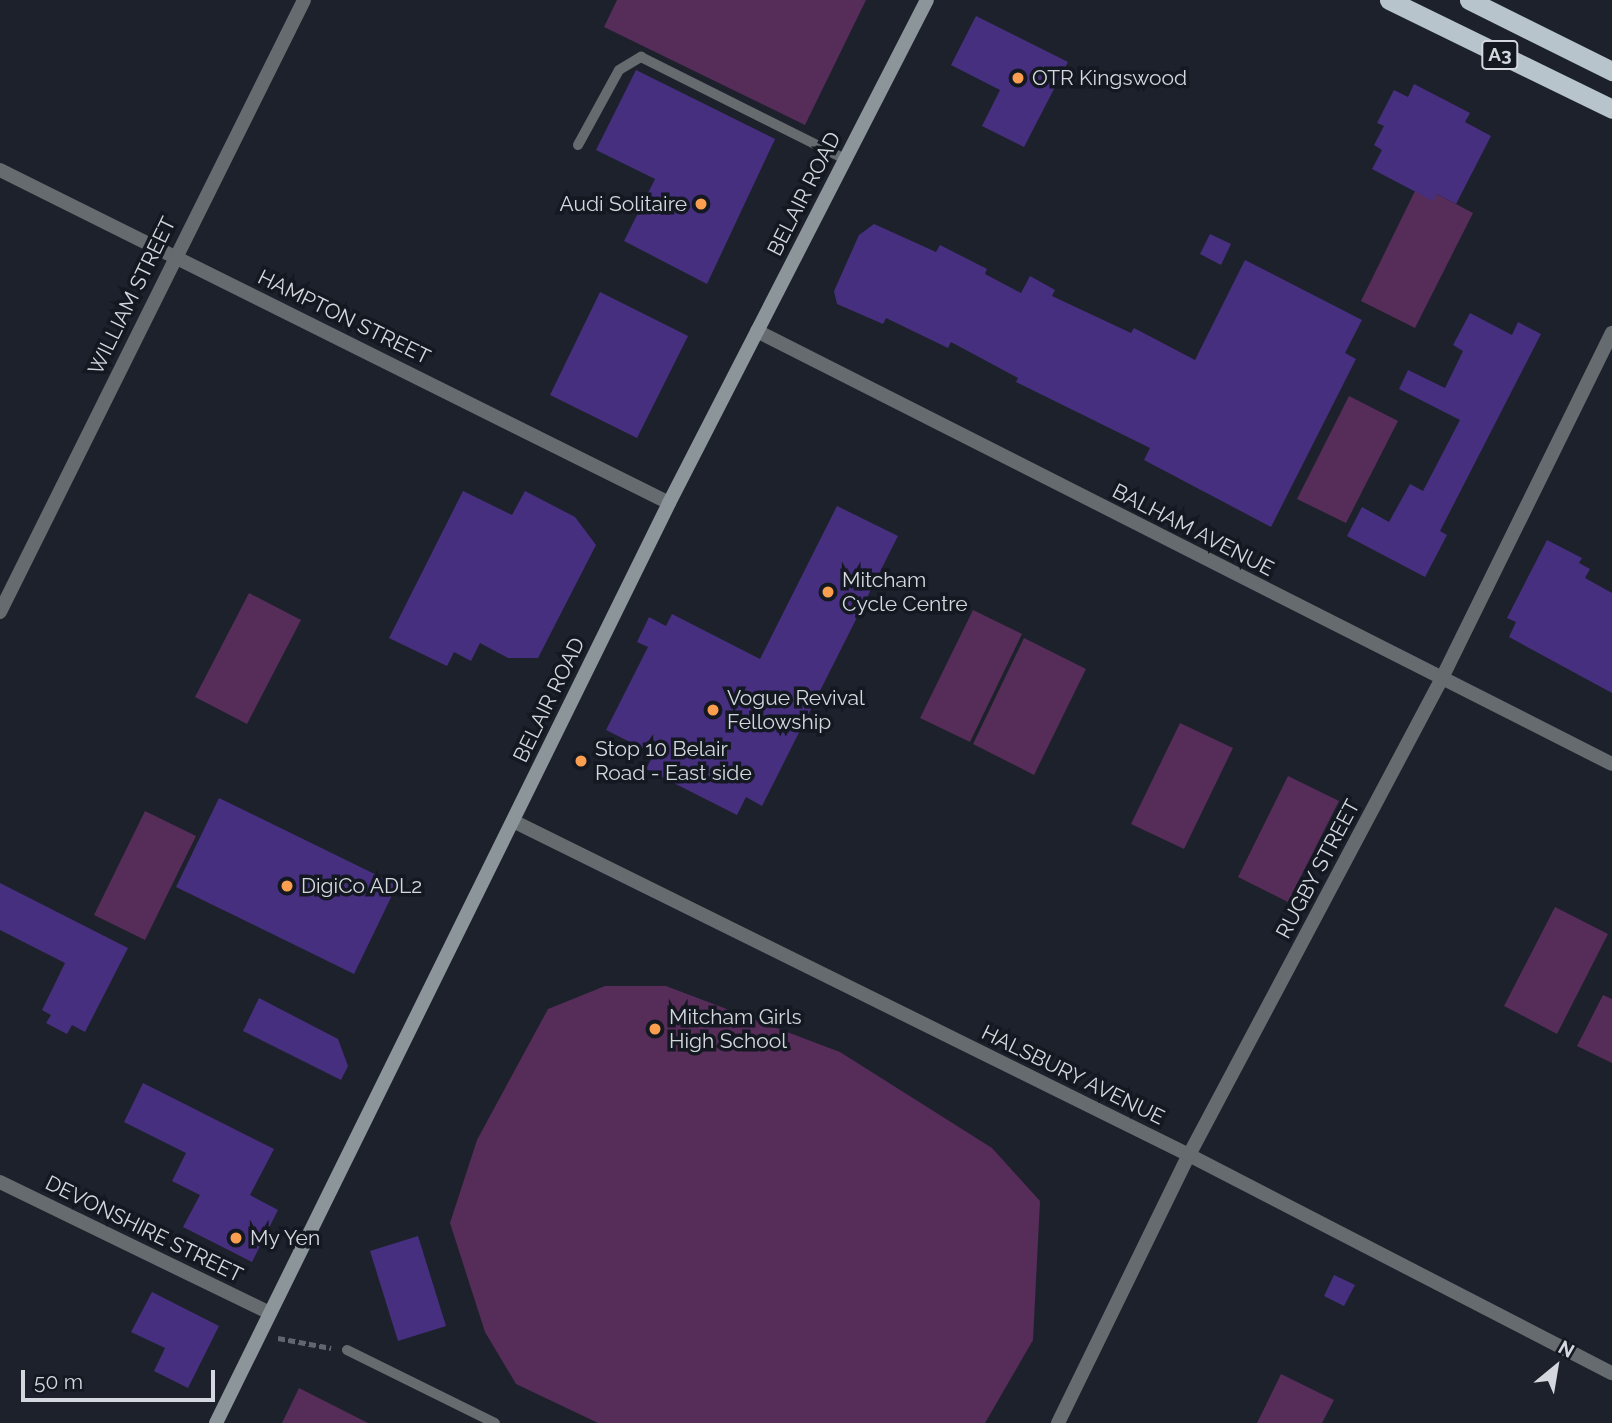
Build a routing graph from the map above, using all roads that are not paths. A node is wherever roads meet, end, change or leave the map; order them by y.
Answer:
1 (304, 0) edge
2 (927, 0) edge
3 (1389, 0) edge
4 (1469, 0) edge
5 (1612, 71) edge
6 (1612, 109) edge
7 (578, 145) dead end
8 (845, 159) junction
9 (0, 170) edge
10 (174, 256) junction
11 (757, 331) junction
12 (1612, 333) edge
13 (669, 503) junction
14 (0, 612) edge
15 (1441, 680) junction
16 (1612, 764) edge
17 (513, 821) junction
18 (1189, 1155) junction
19 (0, 1182) edge
20 (270, 1313) junction
21 (347, 1350) road end
22 (1612, 1373) edge
23 (216, 1423) edge
24 (495, 1423) edge
25 (1058, 1423) edge

1 - 10 street, WILLIAM STREET
2 - 8 main road, BELAIR ROAD
3 - 6 highway, A3
4 - 5 highway, A3
7 - 8 lane
8 - 11 main road, BELAIR ROAD
9 - 10 street, HAMPTON STREET
10 - 13 street, HAMPTON STREET
10 - 14 street, WILLIAM STREET
11 - 13 main road, BELAIR ROAD
11 - 15 street, BALHAM AVENUE
12 - 15 street, RUGBY STREET
13 - 17 main road, BELAIR ROAD
15 - 16 street, BALHAM AVENUE
15 - 18 street, RUGBY STREET
17 - 18 street, HALSBURY AVENUE
17 - 20 main road, BELAIR ROAD
18 - 22 street, HALSBURY AVENUE
18 - 25 street, RUGBY STREET
19 - 20 street, DEVONSHIRE STREET
20 - 23 main road, BELAIR ROAD
21 - 24 lane

